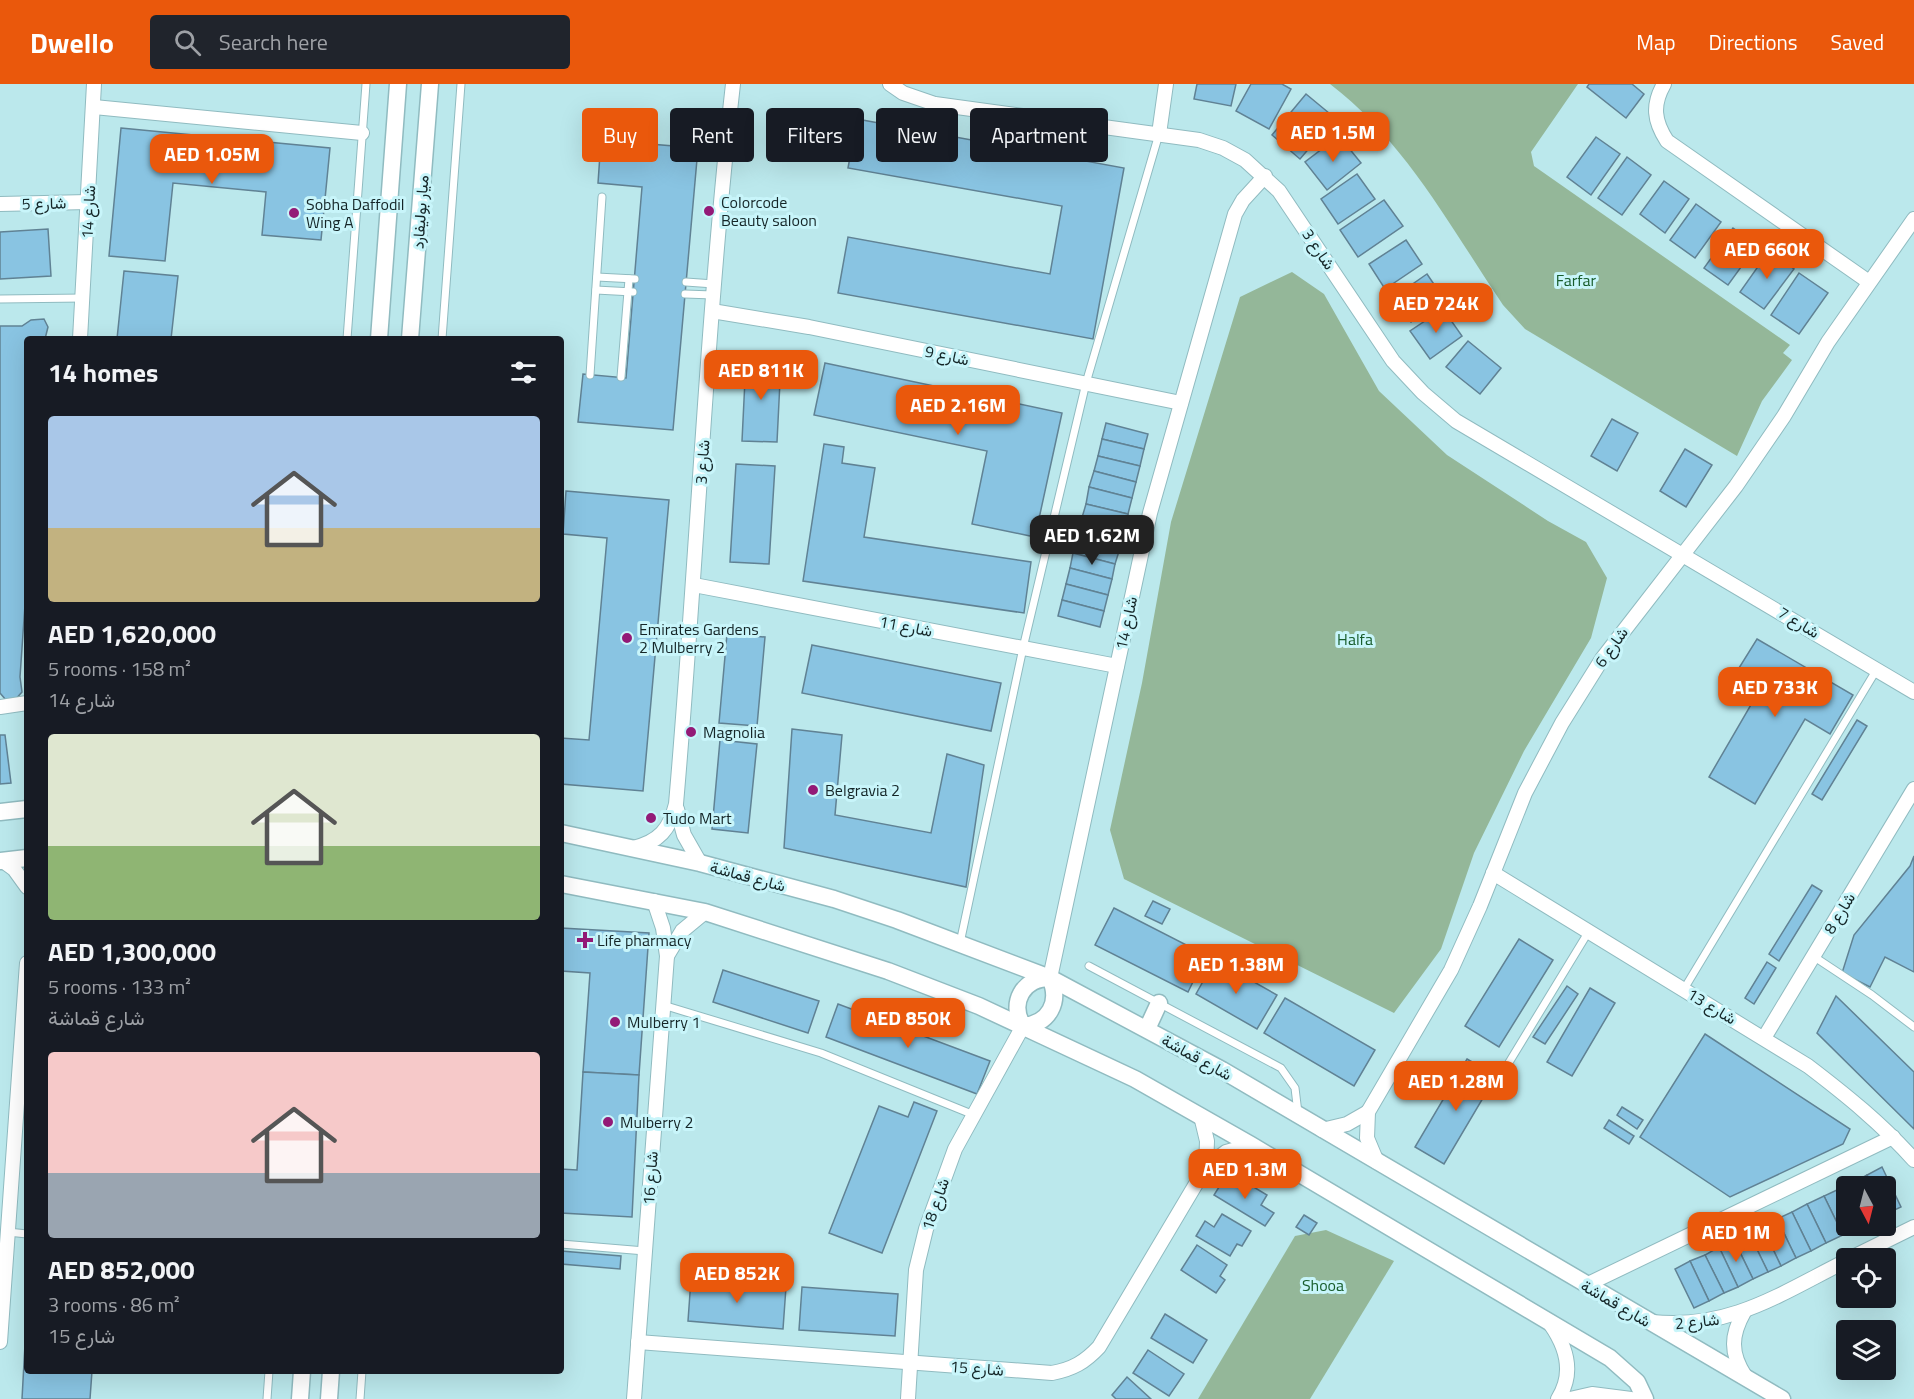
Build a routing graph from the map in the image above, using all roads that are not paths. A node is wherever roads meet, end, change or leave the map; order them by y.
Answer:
1 (94, 84) edge
2 (366, 84) edge
3 (398, 84) edge
4 (430, 84) edge
5 (461, 84) edge
6 (733, 84) edge
7 (890, 84) edge
8 (1166, 84) edge
9 (1664, 84) edge
10 (94, 107) junction
11 (362, 133) junction
12 (1159, 134) junction
13 (1265, 176) junction
14 (602, 197) dead end
15 (88, 202) junction
16 (0, 204) edge
17 (1914, 219) edge
18 (597, 277) junction
19 (686, 282) dead end
20 (1869, 282) junction
21 (714, 289) junction
22 (596, 290) junction
23 (631, 291) junction
24 (685, 294) dead end
25 (84, 298) junction
26 (0, 299) edge
27 (712, 311) junction
28 (80, 336) edge
29 (347, 336) edge
30 (379, 336) edge
31 (410, 336) edge
32 (442, 336) edge
33 (590, 375) dead end
34 (621, 377) dead end
35 (1086, 383) junction
36 (1181, 403) junction
37 (1684, 553) junction
38 (694, 585) junction
39 (1023, 648) junction
40 (1117, 666) junction
41 (1877, 669) junction
42 (1914, 692) edge
43 (24, 704) edge
44 (0, 708) edge
45 (1914, 789) edge
46 (676, 804) junction
47 (24, 806) edge
48 (0, 812) edge
49 (564, 834) edge
50 (633, 848) junction
51 (24, 858) edge
52 (1, 861) edge
53 (700, 863) junction
54 (1493, 873) junction
55 (24, 883) edge
56 (564, 885) edge
57 (654, 901) junction
58 (705, 912) junction
59 (1589, 932) junction
60 (960, 943) junction
61 (667, 956) junction
62 (1813, 956) junction
63 (1089, 966) dead end
64 (1050, 978) junction
65 (1684, 989) junction
66 (24, 994) edge
67 (1159, 1003) junction
68 (663, 1005) junction
69 (1023, 1026) junction
70 (1914, 1027) edge
71 (1147, 1029) junction
72 (1764, 1038) junction
73 (1505, 1069) dead end
74 (1368, 1112) junction
75 (974, 1115) junction
76 (1201, 1116) junction
77 (1298, 1116) junction
78 (1322, 1130) junction
79 (1893, 1137) junction
80 (1251, 1145) junction
81 (1914, 1160) edge
82 (1377, 1162) junction
83 (1206, 1167) junction
84 (6, 1181) edge
85 (1914, 1227) edge
86 (8, 1232) junction
87 (24, 1234) edge
88 (564, 1244) edge
89 (1871, 1248) edge
90 (645, 1251) junction
91 (1836, 1266) edge
92 (2, 1276) edge
93 (1586, 1285) junction
94 (1744, 1312) junction
95 (1648, 1322) junction
96 (1551, 1325) junction
97 (0, 1342) edge
98 (638, 1342) junction
99 (911, 1363) junction
100 (269, 1374) edge
101 (302, 1374) edge
102 (331, 1374) edge
103 (362, 1374) edge
104 (1746, 1378) junction
105 (267, 1399) edge
106 (300, 1399) edge
107 (329, 1399) edge
108 (360, 1399) edge
109 (634, 1399) edge
110 (908, 1399) edge
111 (1558, 1399) edge
112 (1570, 1399) edge
113 (1630, 1399) edge
114 (1645, 1399) edge
115 (1782, 1399) edge

1 - 10 street, شارع 14
2 - 11 lane
3 - 30 street, ميار بوليفارد
4 - 31 street, ميار بوليفارد
5 - 32 lane
6 - 21 street, شارع 3
7 - 12 street, شارع 3
8 - 12 street
9 - 20 street
10 - 11 street
10 - 15 street, شارع 14
11 - 29 lane
12 - 13 street, شارع 3
12 - 35 lane
13 - 36 street, شارع 14
13 - 37 street, شارع 3
14 - 18 lane
15 - 16 street, شارع 5
15 - 25 street, شارع 14
17 - 20 street, شارع 6
18 - 22 lane
18 - 23 lane
19 - 21 lane
20 - 37 street, شارع 6
21 - 24 lane
21 - 27 street, شارع 3
22 - 23 lane
22 - 33 lane
23 - 34 lane
25 - 26 lane
25 - 28 street, شارع 14
27 - 35 street, شارع 9
27 - 38 street, شارع 3
35 - 36 street, شارع 9
35 - 39 lane
36 - 40 street, شارع 14
37 - 41 street, شارع 7
37 - 54 street, شارع 6
38 - 39 street, شارع 11
38 - 46 street, شارع 3
39 - 40 street, شارع 11
39 - 60 lane
40 - 64 street, شارع 14
41 - 42 street, شارع 7
41 - 65 lane
43 - 44 street
45 - 62 street, شارع 8
46 - 50 street, شارع 3
46 - 53 street, شارع 3
47 - 48 street
49 - 50 street, شارع قماشة
50 - 53 street, شارع قماشة
51 - 52 street
52 - 55 street
53 - 60 street, شارع قماشة
54 - 59 street, شارع 13
54 - 74 street, شارع 6
56 - 57 street
57 - 58 street
57 - 61 street, شارع 16
58 - 61 street, شارع 16
58 - 69 street
59 - 65 street, شارع 13
59 - 73 lane
60 - 64 street, شارع قماشة
61 - 68 street, شارع 16
62 - 70 lane
62 - 72 street, شارع 8
63 - 67 lane
64 - 69 street
64 - 69 street
64 - 71 street, شارع قماشة
65 - 72 street, شارع 13
66 - 84 street
67 - 71 street
67 - 77 lane
68 - 75 lane
68 - 90 street, شارع 16
69 - 75 street, شارع 18
69 - 76 street
71 - 77 street, شارع قماشة
72 - 79 street, شارع 13
74 - 78 street
74 - 82 street
75 - 99 street, شارع 18
76 - 80 street
76 - 83 street
77 - 78 street, شارع قماشة
78 - 82 street, شارع قماشة
79 - 81 street, شارع 13
79 - 93 street
80 - 83 street, شارع 15
80 - 96 street
82 - 93 street, شارع قماشة
83 - 99 street, شارع 15
84 - 86 street
85 - 89 street
86 - 87 lane
86 - 92 street
88 - 90 lane
90 - 98 street, شارع 16
91 - 94 street, شارع 2
92 - 97 street
93 - 95 street, شارع قماشة
94 - 95 street, شارع 2
94 - 104 street, شارع 2
95 - 104 street, شارع قماشة
96 - 111 street
96 - 114 street
98 - 99 street, شارع 15
98 - 109 street, شارع 16
99 - 110 street, شارع 18
100 - 105 lane
101 - 106 street
102 - 107 street
103 - 108 lane
104 - 115 street, شارع قماشة
112 - 113 street

